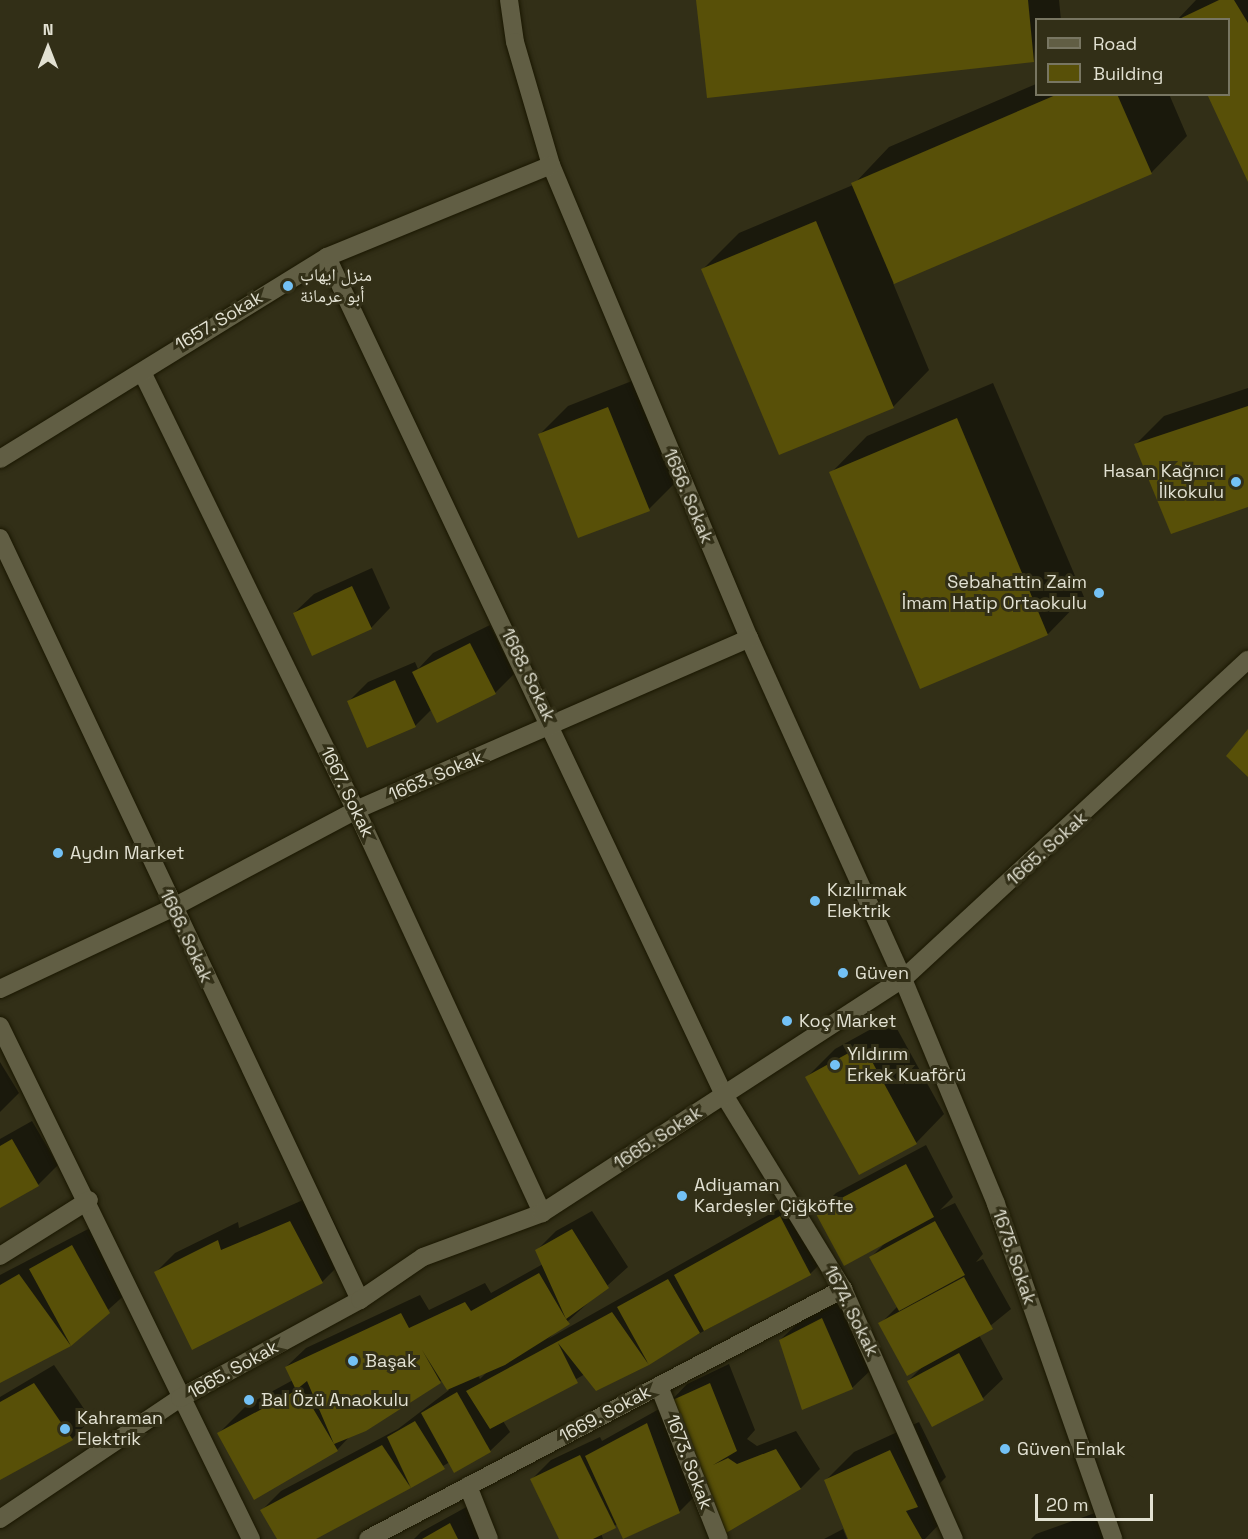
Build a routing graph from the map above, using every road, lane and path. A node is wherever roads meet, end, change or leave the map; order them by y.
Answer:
1 (509, 0) edge
2 (551, 165) junction
3 (327, 257) junction
4 (143, 374) junction
5 (0, 459) edge
6 (0, 538) edge
7 (749, 638) junction
8 (1248, 660) edge
9 (553, 726) junction
10 (356, 810) junction
11 (172, 908) junction
12 (903, 980) junction
13 (0, 989) edge
14 (0, 1026) edge
15 (724, 1095) junction
16 (88, 1200) junction
17 (542, 1213) junction
18 (0, 1256) edge
19 (843, 1288) junction
20 (360, 1300) junction
21 (659, 1386) junction
22 (180, 1398) junction
23 (468, 1486) junction
24 (0, 1519) edge
25 (371, 1538) edge
26 (251, 1539) edge
27 (489, 1539) edge
28 (719, 1539) edge
29 (954, 1539) edge
30 (1113, 1539) edge

1 - 2 street, 1656. Sokak
2 - 3 street, 1657. Sokak
2 - 7 street, 1656. Sokak
3 - 4 street, 1657. Sokak
3 - 9 street, 1668. Sokak
4 - 5 street, 1657. Sokak
4 - 10 street, 1667. Sokak
6 - 11 street, 1666. Sokak
7 - 9 street, 1663. Sokak
7 - 12 street, 1656. Sokak
8 - 12 street, 1665. Sokak
9 - 10 street, 1663. Sokak
9 - 15 street, 1668. Sokak
10 - 11 street, 1663. Sokak
10 - 17 street, 1667. Sokak
11 - 13 street, 1663. Sokak
11 - 20 street, 1666. Sokak
12 - 15 street, 1665. Sokak
12 - 30 street, 1675. Sokak
14 - 16 street
15 - 17 street, 1665. Sokak
15 - 19 street, 1674. Sokak
16 - 18 street
16 - 22 street
17 - 20 street, 1665. Sokak
19 - 21 street, 1669. Sokak
19 - 29 street, 1674. Sokak
20 - 22 street, 1665. Sokak
21 - 23 street, 1669. Sokak
21 - 28 street, 1673. Sokak
22 - 24 street, 1665. Sokak
22 - 26 street
23 - 25 street, 1669. Sokak
23 - 27 street

